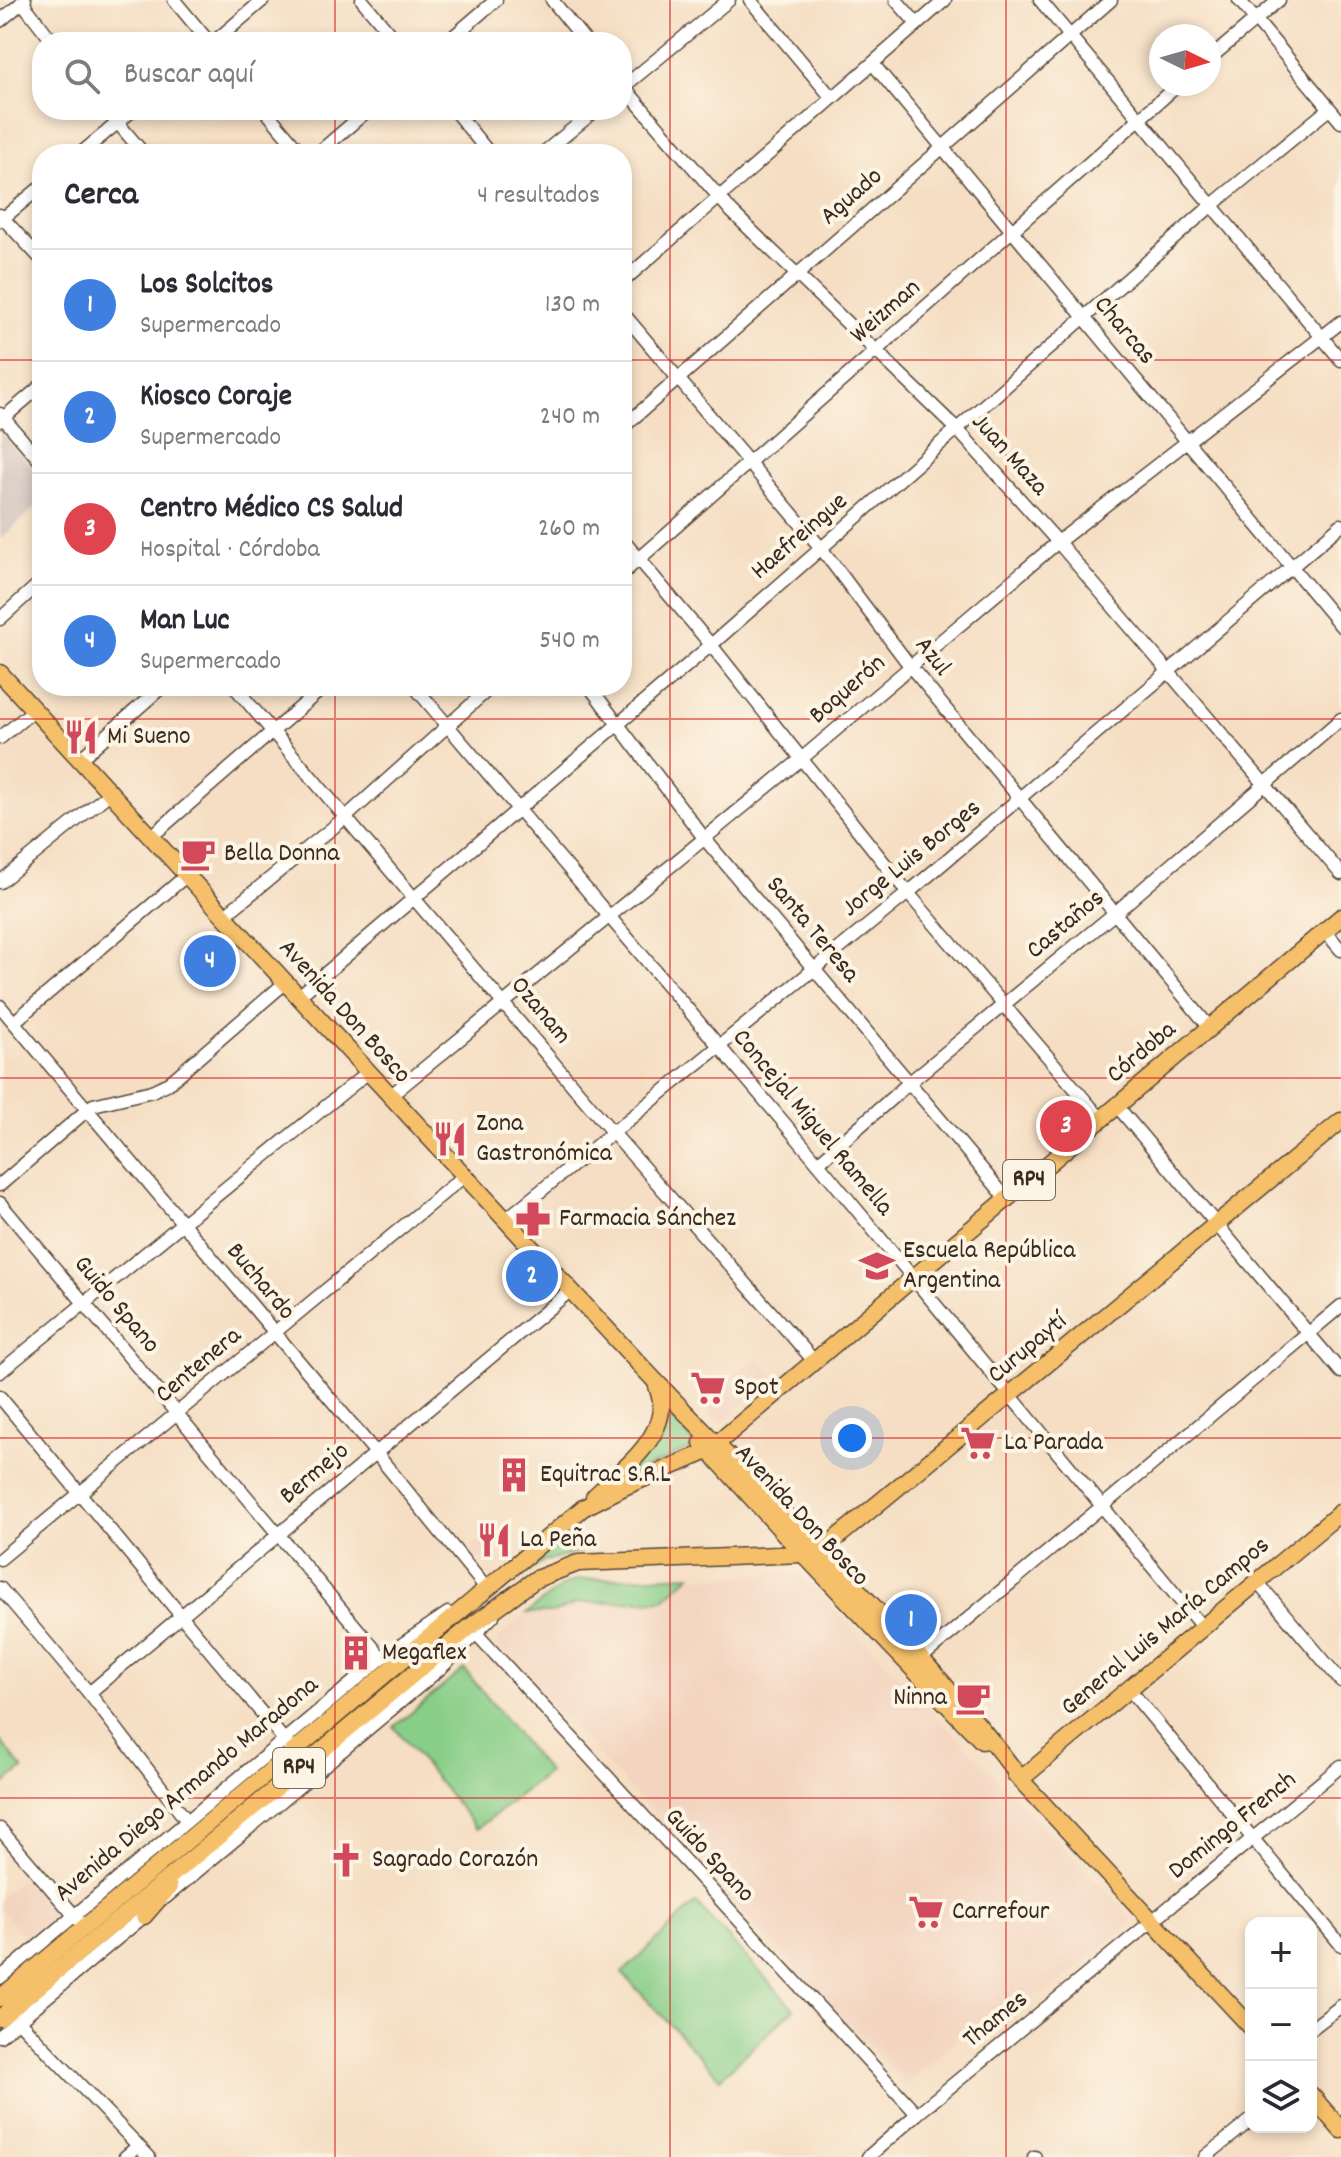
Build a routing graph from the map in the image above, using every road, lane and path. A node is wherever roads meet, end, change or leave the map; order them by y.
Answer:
1 (174, 0) edge
2 (263, 0) edge
3 (362, 0) edge
4 (496, 0) edge
5 (552, 0) edge
6 (729, 0) edge
7 (750, 0) edge
8 (896, 0) edge
9 (945, 0) edge
10 (1040, 0) edge
11 (1111, 0) edge
12 (1239, 0) edge
13 (1279, 0) edge
14 (23, 1) edge
15 (1256, 20) junction
16 (0, 21) edge
17 (917, 24) junction
18 (46, 32) edge
19 (202, 32) edge
20 (223, 32) edge
21 (389, 32) edge
22 (459, 32) edge
23 (578, 32) edge
24 (1070, 35) junction
25 (1221, 49) edge
26 (873, 64) junction
27 (632, 80) edge
28 (1164, 96) edge
29 (632, 98) edge
30 (832, 98) junction
31 (1329, 109) junction
32 (1139, 117) junction
33 (115, 120) edge
34 (121, 120) edge
35 (273, 120) edge
36 (356, 120) edge
37 (462, 120) edge
38 (584, 120) edge
39 (1341, 122) edge
40 (118, 123) junction
41 (92, 144) edge
42 (136, 144) edge
43 (294, 144) edge
44 (329, 144) edge
45 (482, 144) edge
46 (554, 144) edge
47 (942, 148) junction
48 (32, 194) edge
49 (719, 199) junction
50 (1212, 205) junction
51 (1, 218) edge
52 (1012, 230) junction
53 (32, 250) edge
54 (632, 273) edge
55 (798, 274) junction
56 (1085, 316) junction
57 (1341, 322) edge
58 (632, 324) edge
59 (1322, 337) junction
60 (876, 351) junction
61 (1341, 360) edge
62 (677, 378) junction
63 (32, 393) edge
64 (1, 418) edge
65 (632, 419) edge
66 (957, 429) junction
67 (1186, 440) junction
68 (32, 452) edge
69 (749, 460) junction
70 (1341, 525) edge
71 (1058, 542) junction
72 (821, 548) junction
73 (632, 551) edge
74 (639, 559) junction
75 (632, 565) edge
76 (1292, 566) junction
77 (32, 590) edge
78 (0, 619) edge
79 (1341, 626) edge
80 (711, 645) junction
81 (910, 666) junction
82 (1168, 672) junction
83 (0, 673) edge
84 (152, 696) edge
85 (242, 696) edge
86 (313, 696) edge
87 (422, 696) edge
88 (480, 696) edge
89 (597, 696) edge
90 (34, 710) junction
91 (1341, 719) edge
92 (619, 724) junction
93 (446, 726) junction
94 (272, 732) junction
95 (0, 738) edge
96 (80, 759) junction
97 (800, 760) junction
98 (1264, 784) junction
99 (111, 792) junction
100 (1019, 800) junction
101 (518, 809) junction
102 (346, 817) junction
103 (152, 836) junction
104 (704, 838) junction
105 (1341, 874) edge
106 (187, 875) junction
107 (0, 882) edge
108 (908, 893) junction
109 (414, 897) junction
110 (1115, 913) junction
111 (225, 915) junction
112 (609, 915) junction
113 (1341, 917) edge
114 (1325, 931) junction
115 (1341, 950) edge
116 (815, 968) junction
117 (286, 982) junction
118 (299, 996) junction
119 (504, 1003) junction
120 (1004, 1005) junction
121 (0, 1006) edge
122 (14, 1022) junction
123 (1210, 1028) junction
124 (719, 1047) junction
125 (367, 1073) junction
126 (910, 1082) junction
127 (389, 1097) junction
128 (1117, 1106) junction
129 (87, 1109) junction
130 (1101, 1119) junction
131 (1341, 1121) edge
132 (613, 1133) junction
133 (818, 1163) junction
134 (463, 1177) junction
135 (0, 1185) edge
136 (1007, 1199) junction
137 (0, 1203) edge
138 (505, 1220) junction
139 (1217, 1222) junction
140 (182, 1223) junction
141 (914, 1279) junction
142 (571, 1290) junction
143 (84, 1303) junction
144 (1341, 1306) edge
145 (274, 1332) junction
146 (1309, 1333) junction
147 (815, 1362) junction
148 (0, 1372) edge
149 (1341, 1372) edge
150 (655, 1381) junction
151 (1010, 1395) junction
152 (0, 1397) edge
153 (178, 1412) junction
154 (713, 1448) junction
155 (376, 1453) junction
156 (80, 1493) junction
157 (1103, 1505) junction
158 (583, 1508) junction
159 (1341, 1512) edge
160 (278, 1533) junction
161 (810, 1552) junction
162 (0, 1559) edge
163 (1258, 1583) junction
164 (0, 1588) edge
165 (486, 1588) junction
166 (179, 1616) junction
167 (1203, 1628) junction
168 (473, 1631) junction
169 (382, 1658) junction
170 (920, 1659) junction
171 (1341, 1681) edge
172 (1129, 1689) junction
173 (89, 1693) junction
174 (288, 1746) junction
175 (1341, 1766) edge
176 (1021, 1779) junction
177 (191, 1826) junction
178 (0, 1829) edge
179 (1254, 1837) junction
180 (199, 1851) junction
181 (144, 1916) junction
182 (1153, 1920) junction
183 (90, 1932) junction
184 (1341, 1945) edge
185 (0, 1978) edge
186 (1341, 2006) edge
187 (7, 2012) edge
188 (1245, 2020) edge
189 (1317, 2024) edge
190 (0, 2036) edge
191 (1317, 2102) edge
192 (917, 2114) junction
193 (1245, 2125) edge
194 (1341, 2130) edge
195 (138, 2146) junction
196 (869, 2156) edge
197 (125, 2157) edge
198 (149, 2157) edge
199 (1205, 2157) edge

1 - 19 street
2 - 20 street
3 - 21 street
4 - 22 street
5 - 23 street
6 - 27 street
7 - 30 street
8 - 17 street
9 - 17 street
10 - 24 street
11 - 24 street, Aguado
12 - 15 street
13 - 15 street
14 - 16 street
14 - 18 street
15 - 25 street
15 - 31 street
17 - 26 street
24 - 32 street
24 - 47 street, Aguado
26 - 30 street
26 - 47 street, Charcas
28 - 32 street, Weizman
29 - 49 street, Juan Maza
30 - 49 street
31 - 39 street
31 - 50 street, Haefreingue
32 - 50 street
32 - 52 street, Weizman
33 - 40 street
34 - 40 street
35 - 43 street
36 - 44 street
37 - 45 street
38 - 46 street
40 - 41 street
40 - 42 street
47 - 52 street, Charcas
47 - 55 street, Aguado
48 - 51 street
49 - 54 street
49 - 55 street, Juan Maza
50 - 56 street, Haefreingue
50 - 59 street
51 - 53 street
52 - 56 street, Charcas
52 - 60 street, Weizman
55 - 60 street, Juan Maza
55 - 62 street, Aguado
56 - 66 street, Haefreingue
56 - 67 street, Charcas
57 - 59 street, Boquerón
58 - 62 street, Azul
59 - 61 street
59 - 67 street, Boquerón
60 - 66 street, Juan Maza
60 - 69 street, Weizman
62 - 65 street, Aguado
62 - 69 street, Azul
63 - 64 street
64 - 68 street
66 - 71 street, Juan Maza
66 - 72 street, Haefreingue
67 - 71 street, Boquerón
67 - 76 street, Charcas
69 - 72 street, Azul
69 - 74 street, Weizman
70 - 76 street, Jorge Luis Borges
71 - 81 street, Boquerón
71 - 82 street, Juan Maza
72 - 80 street, Haefreingue
72 - 81 street, Azul
73 - 74 street
74 - 75 street, Weizman
74 - 80 street
76 - 79 street, Charcas
76 - 82 street, Jorge Luis Borges
77 - 78 street
80 - 92 street, Haefreingue
80 - 97 street
81 - 97 street, Boquerón
81 - 100 street, Azul
82 - 98 street, Juan Maza
82 - 100 street, Jorge Luis Borges
83 - 90 main road, Avenida Don Bosco
84 - 96 street
85 - 94 street, Ozanam
86 - 94 street
87 - 93 street, Concejal Miguel Ramella
88 - 93 street
89 - 92 street, Santa Teresa
90 - 95 street
90 - 96 main road, Avenida Don Bosco
91 - 98 street, Castaños
92 - 101 street, Haefreingue
92 - 104 street, Santa Teresa
93 - 101 street, Concejal Miguel Ramella
93 - 102 street
94 - 102 street, Ozanam
94 - 103 street
96 - 99 main road, Avenida Don Bosco
97 - 104 street, Boquerón
97 - 108 street
98 - 105 street, Juan Maza
98 - 110 street, Castaños
99 - 103 main road, Avenida Don Bosco
99 - 107 street
100 - 108 street, Jorge Luis Borges
100 - 110 street, Azul
101 - 109 street, Haefreingue
101 - 112 street, Concejal Miguel Ramella
102 - 109 street, Ozanam
102 - 111 street
103 - 106 main road, Avenida Don Bosco
104 - 112 street, Boquerón
104 - 116 street, Santa Teresa
106 - 111 main road, Avenida Don Bosco
106 - 122 street
108 - 116 street, Jorge Luis Borges
108 - 120 street
109 - 118 street, Haefreingue
109 - 119 street, Ozanam
110 - 120 street, Castaños
110 - 123 street, Azul
111 - 117 main road, Avenida Don Bosco
112 - 119 street, Boquerón
112 - 124 street, Concejal Miguel Ramella
113 - 114 main road, Córdoba / RP4
114 - 115 street
114 - 123 main road, Córdoba / RP4
116 - 124 street, Jorge Luis Borges
116 - 126 street, Santa Teresa
117 - 118 main road, Avenida Don Bosco
117 - 129 street
118 - 125 main road, Avenida Don Bosco
119 - 127 street, Boquerón
119 - 132 street, Ozanam
120 - 126 street, Castaños
120 - 130 street
121 - 122 street, Buchardo
122 - 129 street, Buchardo
123 - 128 main road, Córdoba / RP4
124 - 132 street, Jorge Luis Borges
124 - 133 street, Concejal Miguel Ramella
125 - 127 main road, Avenida Don Bosco
125 - 140 street
126 - 133 street, Castaños
126 - 136 street, Santa Teresa
127 - 134 main road, Avenida Don Bosco
128 - 130 main road, Córdoba / RP4
128 - 139 street
129 - 135 street
129 - 140 street, Buchardo
130 - 136 main road, Córdoba / RP4
131 - 139 main road, Curupaytí
132 - 138 street, Jorge Luis Borges
132 - 147 street, Ozanam
133 - 141 street, Concejal Miguel Ramella
134 - 138 main road, Avenida Don Bosco
134 - 145 street, Centenera
136 - 141 main road, Córdoba / RP4
137 - 143 street, Guido Spano
138 - 142 main road, Avenida Don Bosco
139 - 146 street
139 - 151 main road, Curupaytí
140 - 143 street
140 - 145 street, Buchardo
141 - 147 main road, Córdoba / RP4
141 - 151 street, Concejal Miguel Ramella
142 - 150 main road, Avenida Don Bosco
142 - 155 street, Bermejo
143 - 148 street
143 - 153 street, Guido Spano
144 - 146 street
145 - 153 street, Centenera
145 - 155 street, Buchardo
146 - 149 street
146 - 157 street
147 - 154 main road, Córdoba / RP4
150 - 154 main road, Avenida Don Bosco
150 - 158 main road
151 - 157 street, Concejal Miguel Ramella
151 - 161 main road, Curupaytí
152 - 156 street
153 - 156 street, Centenera
153 - 160 street, Guido Spano
154 - 158 main road, Avenida Diego Armando Maradona / RP4
154 - 161 main road, Avenida Don Bosco
155 - 160 street, Bermejo
155 - 165 street, Buchardo
156 - 162 street, Centenera
156 - 166 street
157 - 167 street, Concejal Miguel Ramella
157 - 170 street
158 - 165 main road, Avenida Diego Armando Maradona / RP4
159 - 163 main road, General Luis María Campos
160 - 166 street, Bermejo
160 - 169 street, Guido Spano
161 - 168 main road, Avenida Diego Armando Maradona / RP4
161 - 170 main road, Avenida Don Bosco
161 - 176 main road, Avenida Don Bosco
163 - 167 main road, General Luis María Campos
163 - 171 street
164 - 173 street
165 - 169 street, Avenida Diego Armando Maradona
165 - 174 main road, Avenida Diego Armando Maradona / RP4
166 - 173 street, Bermejo
166 - 174 street
167 - 172 main road, General Luis María Campos
168 - 180 main road, Avenida Diego Armando Maradona / RP4
168 - 181 street, Avenida Diego Armando Maradona
168 - 192 street, Guido Spano
169 - 174 street, Avenida Diego Armando Maradona
170 - 176 main road, Avenida Don Bosco
172 - 176 main road, General Luis María Campos
172 - 179 street
173 - 177 street
174 - 177 main road, Avenida Diego Armando Maradona / RP4
175 - 179 street, Domingo French
176 - 182 main road, Avenida Don Bosco
177 - 183 main road, Avenida Diego Armando Maradona / RP4
178 - 183 street
179 - 182 street, Domingo French
179 - 184 street
180 - 181 main road
180 - 183 main road, Avenida Diego Armando Maradona / RP4
181 - 183 street, Avenida Diego Armando Maradona
182 - 188 main road, Avenida Don Bosco
182 - 192 street, Thames
183 - 185 street, Avenida Diego Armando Maradona
183 - 187 main road, Avenida Diego Armando Maradona / RP4
186 - 189 street
187 - 190 street, Avenida Diego Armando Maradona
187 - 195 street
191 - 194 main road
192 - 196 street, Thames
193 - 199 street
195 - 197 street
195 - 198 street

